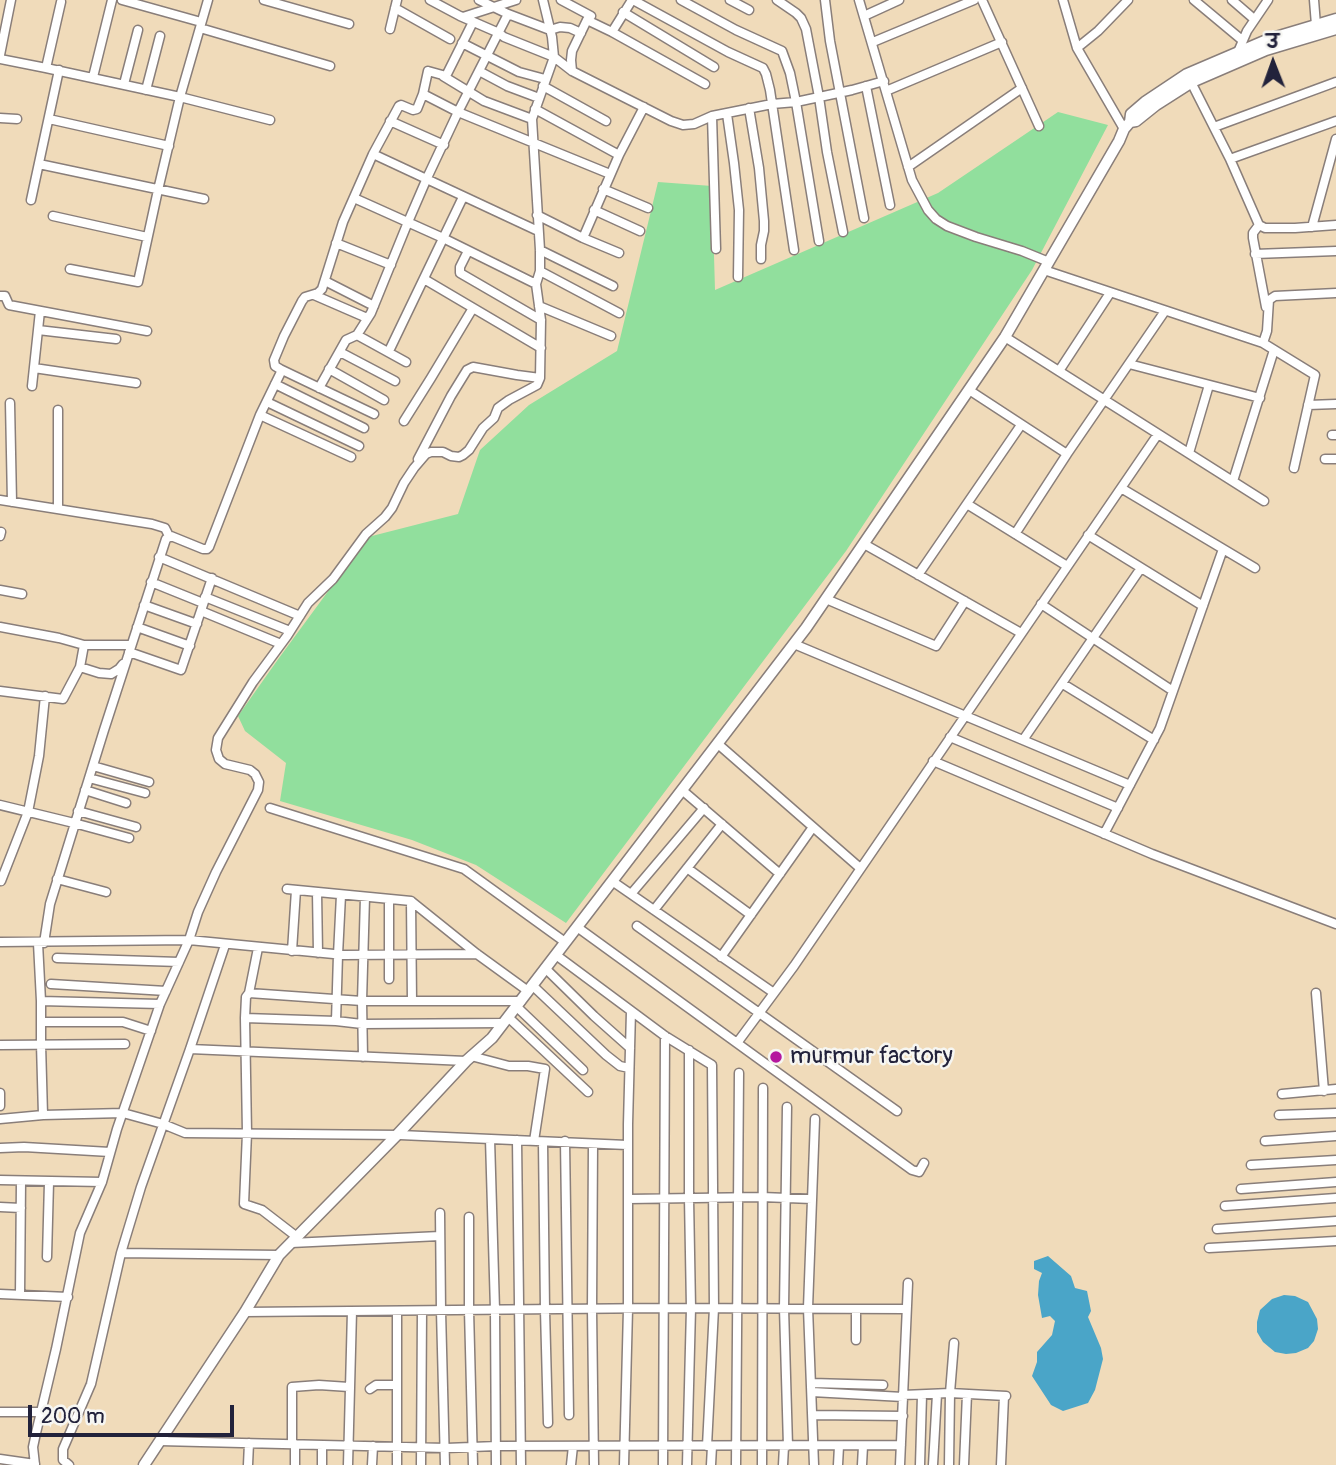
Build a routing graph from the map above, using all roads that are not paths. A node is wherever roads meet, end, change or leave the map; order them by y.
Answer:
1 (11, 0) edge
2 (112, 0) edge
3 (122, 0) edge
4 (208, 0) edge
5 (264, 0) edge
6 (430, 0) edge
7 (479, 0) edge
8 (516, 0) edge
9 (543, 0) edge
10 (561, 0) edge
11 (631, 0) edge
12 (681, 0) edge
13 (730, 0) edge
14 (777, 0) edge
15 (825, 0) edge
16 (859, 0) edge
17 (899, 0) edge
18 (973, 0) edge
19 (982, 0) edge
20 (1063, 0) edge
21 (1128, 0) edge
22 (1194, 0) edge
23 (1232, 0) edge
24 (1268, 0) edge
25 (1314, 0) edge
26 (61, 2) dead end
27 (396, 4) edge
28 (494, 8) junction
29 (750, 10) dead end
30 (623, 12) junction
31 (508, 15) junction
32 (460, 16) junction
33 (864, 16) junction
34 (1254, 19) junction
35 (1336, 19) edge
36 (587, 20) junction
37 (473, 22) junction
38 (349, 24) dead end
39 (201, 25) junction
40 (1316, 25) junction
41 (390, 29) dead end
42 (1336, 29) edge
43 (138, 30) dead end
44 (550, 30) junction
45 (612, 32) junction
46 (499, 33) junction
47 (581, 33) junction
48 (160, 36) dead end
49 (450, 38) dead end
50 (1242, 40) junction
51 (873, 42) junction
52 (1002, 42) junction
53 (462, 43) junction
54 (1077, 48) junction
55 (487, 55) junction
56 (1240, 56) junction
57 (0, 57) edge
58 (554, 57) junction
59 (330, 65) dead end
60 (714, 67) dead end
61 (46, 68) junction
62 (59, 71) junction
63 (479, 71) junction
64 (572, 71) junction
65 (443, 76) junction
66 (93, 78) junction
67 (1189, 78) junction
68 (884, 81) junction
69 (1336, 82) edge
70 (544, 83) junction
71 (705, 84) dead end
72 (124, 85) junction
73 (866, 86) junction
74 (1022, 89) junction
75 (146, 90) junction
76 (886, 91) junction
77 (468, 92) junction
78 (840, 92) junction
79 (423, 94) junction
80 (180, 97) junction
81 (819, 97) junction
82 (539, 98) junction
83 (796, 102) junction
84 (772, 104) junction
85 (644, 107) junction
86 (749, 108) junction
87 (535, 109) junction
88 (458, 112) junction
89 (727, 114) junction
90 (712, 116) junction
91 (0, 118) edge
92 (17, 119) dead end
93 (532, 119) junction
94 (49, 120) junction
95 (270, 120) dead end
96 (390, 121) junction
97 (606, 121) dead end
98 (1336, 121) edge
99 (1127, 125) junction
100 (1039, 126) dead end
101 (1214, 127) junction
102 (1336, 139) edge
103 (533, 143) junction
104 (444, 145) junction
105 (169, 146) junction
106 (373, 154) junction
107 (619, 155) junction
108 (1230, 159) junction
109 (39, 164) junction
110 (908, 167) junction
111 (610, 174) junction
112 (427, 178) junction
113 (603, 189) junction
114 (158, 190) junction
115 (463, 197) junction
116 (354, 198) junction
117 (204, 199) dead end
118 (31, 200) dead end
119 (890, 205) dead end
120 (648, 208) dead end
121 (594, 210) junction
122 (537, 215) junction
123 (53, 216) dead end
124 (864, 218) dead end
125 (408, 222) junction
126 (1259, 225) junction
127 (1336, 225) edge
128 (1312, 227) junction
129 (538, 231) junction
130 (640, 231) dead end
131 (843, 232) dead end
132 (147, 237) junction
133 (443, 238) junction
134 (583, 238) junction
135 (819, 241) dead end
136 (336, 243) junction
137 (716, 249) dead end
138 (540, 250) junction
139 (794, 250) dead end
140 (468, 251) junction
141 (1336, 251) edge
142 (619, 253) dead end
143 (1255, 254) junction
144 (761, 259) dead end
145 (391, 265) junction
146 (1047, 266) junction
147 (70, 270) dead end
148 (540, 271) junction
149 (738, 277) dead end
150 (424, 279) junction
151 (325, 281) junction
152 (536, 284) junction
153 (613, 286) dead end
154 (1110, 293) junction
155 (1336, 293) edge
156 (314, 295) junction
157 (0, 296) edge
158 (374, 306) junction
159 (539, 306) junction
160 (473, 308) junction
161 (40, 311) junction
162 (1165, 311) junction
163 (619, 313) dead end
164 (1268, 317) junction
165 (367, 318) junction
166 (541, 320) junction
167 (38, 330) junction
168 (148, 331) dead end
169 (357, 335) junction
170 (611, 336) dead end
171 (1005, 337) junction
172 (116, 339) dead end
173 (1263, 343) junction
174 (541, 348) junction
175 (1274, 350) junction
176 (388, 351) junction
177 (340, 352) junction
178 (406, 362) dead end
179 (1129, 363) junction
180 (34, 368) junction
181 (280, 369) junction
182 (329, 369) junction
183 (1059, 371) junction
184 (540, 378) junction
185 (395, 381) dead end
186 (136, 383) dead end
187 (275, 384) junction
188 (1209, 385) junction
189 (32, 386) dead end
190 (319, 388) junction
191 (969, 390) junction
192 (1260, 398) junction
193 (384, 400) dead end
194 (1104, 400) junction
195 (267, 402) junction
196 (10, 403) dead end
197 (1336, 404) edge
198 (1308, 405) junction
199 (58, 410) dead end
200 (374, 414) dead end
201 (260, 415) junction
202 (404, 421) dead end
203 (1021, 425) junction
204 (364, 428) dead end
205 (1158, 434) junction
206 (359, 446) dead end
207 (1189, 453) junction
208 (1067, 454) junction
209 (351, 457) dead end
210 (1325, 459) dead end
211 (1336, 459) edge
212 (414, 468) junction
213 (1294, 468) dead end
214 (1233, 481) junction
215 (1121, 488) junction
216 (0, 500) edge
217 (1264, 501) dead end
218 (12, 502) junction
219 (967, 504) junction
220 (58, 509) junction
221 (1015, 534) junction
222 (1088, 535) junction
223 (169, 536) junction
224 (864, 544) junction
225 (1223, 549) junction
226 (159, 557) junction
227 (1067, 566) junction
228 (1141, 568) junction
229 (1255, 568) dead end
230 (918, 575) junction
231 (212, 578) junction
232 (151, 582) junction
233 (0, 590) edge
234 (22, 594) dead end
235 (826, 599) junction
236 (965, 601) junction
237 (203, 603) junction
238 (1041, 604) junction
239 (144, 605) junction
240 (1203, 606) junction
241 (300, 616) junction
242 (197, 624) junction
243 (0, 627) edge
244 (137, 627) junction
245 (290, 631) junction
246 (1021, 633) junction
247 (1093, 639) junction
248 (281, 644) junction
249 (794, 644) junction
250 (84, 645) junction
251 (190, 646) junction
252 (130, 648) junction
253 (80, 667) junction
254 (1063, 684) junction
255 (0, 691) edge
256 (1173, 691) junction
257 (46, 696) junction
258 (964, 716) junction
259 (950, 737) junction
260 (1023, 740) junction
261 (1154, 740) junction
262 (718, 744) junction
263 (933, 761) junction
264 (93, 766) junction
265 (89, 778) junction
266 (149, 782) dead end
267 (1130, 785) junction
268 (85, 790) junction
269 (682, 790) junction
270 (145, 793) dead end
271 (126, 803) dead end
272 (0, 805) edge
273 (270, 808) dead end
274 (704, 808) junction
275 (1118, 808) junction
276 (78, 811) junction
277 (28, 812) junction
278 (74, 823) junction
279 (722, 824) junction
280 (136, 827) dead end
281 (813, 827) junction
282 (1104, 834) junction
283 (129, 838) dead end
284 (687, 868) junction
285 (860, 868) junction
286 (780, 874) junction
287 (57, 880) junction
288 (1, 881) edge
289 (612, 881) junction
290 (106, 892) dead end
291 (317, 892) junction
292 (631, 894) junction
293 (341, 895) junction
294 (365, 897) junction
295 (389, 899) junction
296 (411, 901) junction
297 (654, 910) junction
298 (751, 915) junction
299 (1336, 924) edge
300 (636, 926) dead end
301 (577, 927) junction
302 (189, 940) junction
303 (0, 942) edge
304 (565, 942) junction
305 (41, 943) junction
306 (225, 945) junction
307 (258, 948) junction
308 (292, 951) junction
309 (318, 953) junction
310 (477, 954) junction
311 (338, 955) junction
312 (363, 955) junction
313 (389, 955) junction
314 (412, 955) junction
315 (556, 955) junction
316 (720, 957) junction
317 (57, 958) dead end
318 (179, 962) junction
319 (545, 968) junction
320 (389, 979) dead end
321 (51, 984) dead end
322 (530, 988) junction
323 (166, 991) junction
324 (248, 993) junction
325 (774, 993) junction
326 (1316, 993) dead end
327 (336, 1000) junction
328 (41, 1001) junction
329 (362, 1001) junction
330 (412, 1001) junction
331 (160, 1004) junction
332 (519, 1004) junction
333 (631, 1011) junction
334 (759, 1013) junction
335 (244, 1018) junction
336 (506, 1020) junction
337 (336, 1021) junction
338 (41, 1022) junction
339 (362, 1024) junction
340 (151, 1031) junction
341 (665, 1036) junction
342 (737, 1043) junction
343 (41, 1044) junction
344 (125, 1044) dead end
345 (0, 1045) edge
346 (630, 1048) junction
347 (190, 1049) junction
348 (689, 1051) junction
349 (245, 1052) junction
350 (363, 1057) junction
351 (469, 1058) junction
352 (629, 1068) junction
353 (583, 1070) dead end
354 (738, 1073) dead end
355 (763, 1088) dead end
356 (1336, 1089) edge
357 (1324, 1091) junction
358 (588, 1092) dead end
359 (0, 1093) edge
360 (1282, 1094) dead end
361 (0, 1106) edge
362 (787, 1107) dead end
363 (897, 1111) dead end
364 (1336, 1113) edge
365 (122, 1114) junction
366 (43, 1115) junction
367 (1279, 1115) dead end
368 (0, 1118) edge
369 (815, 1119) dead end
370 (163, 1124) junction
371 (247, 1133) junction
372 (397, 1135) junction
373 (1336, 1136) edge
374 (490, 1139) junction
375 (517, 1140) junction
376 (538, 1141) junction
377 (1265, 1141) dead end
378 (565, 1142) junction
379 (593, 1144) junction
380 (627, 1145) junction
381 (0, 1148) edge
382 (110, 1152) junction
383 (1336, 1160) edge
384 (924, 1163) dead end
385 (1251, 1165) dead end
386 (0, 1180) edge
387 (21, 1181) junction
388 (49, 1182) junction
389 (102, 1182) junction
390 (1336, 1182) edge
391 (1241, 1189) dead end
392 (737, 1197) junction
393 (762, 1197) junction
394 (664, 1198) junction
395 (713, 1198) junction
396 (786, 1198) junction
397 (1336, 1198) edge
398 (628, 1199) junction
399 (689, 1199) junction
400 (812, 1199) junction
401 (1226, 1206) dead end
402 (0, 1207) edge
403 (21, 1208) junction
404 (440, 1213) dead end
405 (469, 1217) dead end
406 (1336, 1222) edge
407 (1217, 1229) dead end
408 (440, 1237) junction
409 (294, 1240) junction
410 (1336, 1241) edge
411 (1209, 1248) dead end
412 (121, 1253) junction
413 (279, 1255) junction
414 (47, 1257) dead end
415 (908, 1283) dead end
416 (0, 1294) edge
417 (20, 1295) junction
418 (68, 1297) junction
419 (664, 1308) junction
420 (691, 1308) junction
421 (714, 1308) junction
422 (736, 1308) junction
423 (761, 1308) junction
424 (784, 1308) junction
425 (808, 1308) junction
426 (568, 1309) junction
427 (592, 1309) junction
428 (628, 1309) junction
429 (856, 1309) junction
430 (906, 1309) junction
431 (469, 1310) junction
432 (495, 1310) junction
433 (520, 1310) junction
434 (545, 1310) junction
435 (352, 1311) junction
436 (397, 1311) junction
437 (422, 1311) junction
438 (441, 1311) junction
439 (245, 1312) junction
440 (856, 1340) dead end
441 (954, 1343) dead end
442 (397, 1385) junction
443 (883, 1385) dead end
444 (349, 1387) junction
445 (812, 1388) junction
446 (370, 1389) dead end
447 (950, 1393) junction
448 (937, 1394) junction
449 (967, 1394) junction
450 (922, 1395) junction
451 (903, 1396) junction
452 (0, 1412) edge
453 (40, 1412) junction
454 (569, 1415) dead end
455 (813, 1415) junction
456 (902, 1416) junction
457 (548, 1423) dead end
458 (160, 1441) junction
459 (249, 1443) junction
460 (295, 1444) junction
461 (322, 1445) junction
462 (901, 1445) junction
463 (347, 1446) junction
464 (373, 1446) junction
465 (497, 1446) junction
466 (573, 1446) junction
467 (594, 1446) junction
468 (625, 1446) junction
469 (664, 1446) junction
470 (688, 1446) junction
471 (710, 1446) junction
472 (737, 1446) junction
473 (763, 1446) junction
474 (786, 1446) junction
475 (814, 1446) junction
476 (839, 1446) junction
477 (863, 1446) junction
478 (397, 1447) junction
479 (421, 1447) junction
480 (474, 1447) junction
481 (520, 1447) junction
482 (446, 1448) junction
483 (0, 1459) edge
484 (35, 1464) edge
485 (69, 1465) edge
486 (144, 1465) edge
487 (248, 1465) edge
488 (295, 1465) edge
489 (322, 1465) edge
490 (348, 1465) edge
491 (372, 1465) edge
492 (397, 1465) edge
493 (421, 1465) edge
494 (445, 1465) edge
495 (473, 1465) edge
496 (496, 1465) edge
497 (520, 1465) edge
498 (571, 1465) edge
499 (594, 1465) edge
500 (624, 1465) edge
501 (663, 1465) edge
502 (687, 1465) edge
503 (711, 1465) edge
504 (736, 1465) edge
505 (762, 1465) edge
506 (783, 1465) edge
507 (814, 1465) edge
508 (838, 1465) edge
509 (862, 1465) edge
510 (900, 1465) edge
511 (920, 1465) edge
512 (933, 1465) edge
513 (948, 1465) edge
514 (964, 1465) edge
515 (1001, 1465) edge

1 - 57 street
2 - 66 street
3 - 39 street
4 - 39 street
5 - 38 street
6 - 32 street
7 - 28 street
8 - 28 street
9 - 44 street
10 - 36 street
11 - 30 street
11 - 84 street
12 - 83 street
13 - 29 street
14 - 81 street
15 - 78 street
16 - 33 street
17 - 33 street
18 - 51 street
19 - 52 street
20 - 54 street
21 - 54 street
22 - 50 street
23 - 34 street
24 - 34 street
25 - 40 street
26 - 61 street
27 - 41 street
27 - 49 street
28 - 31 street
28 - 32 street
30 - 45 street
30 - 60 street
31 - 44 street
31 - 46 street
32 - 37 street
33 - 51 street
34 - 50 street
35 - 40 street
36 - 45 street
36 - 47 street
37 - 46 street
37 - 53 street
39 - 59 street
39 - 80 street
40 - 56 street
42 - 56 street
43 - 72 street
44 - 47 street
44 - 58 street
45 - 71 street
46 - 55 street
46 - 58 street
47 - 64 street
48 - 75 street
50 - 56 street
51 - 68 street
52 - 74 street
52 - 76 street
53 - 55 street
53 - 65 street
54 - 99 street
55 - 63 street
55 - 70 street
56 - 67 street
57 - 61 street
58 - 64 street
58 - 70 street
61 - 62 street
62 - 66 street
62 - 94 street
63 - 77 street
63 - 82 street
64 - 85 street
65 - 77 street
65 - 79 street
66 - 72 street
67 - 99 street
67 - 101 street
68 - 73 street
68 - 76 street
69 - 101 street
70 - 82 street
70 - 97 street
72 - 75 street
73 - 78 street
73 - 119 street
74 - 100 street
74 - 110 street
75 - 80 street
76 - 110 street
77 - 88 street
77 - 93 street
78 - 81 street
78 - 124 street
79 - 88 street
79 - 96 street
80 - 95 street
80 - 105 street
81 - 83 street
81 - 131 street
82 - 87 street
83 - 84 street
83 - 135 street
84 - 86 street
84 - 139 street
85 - 90 street
85 - 107 street
86 - 89 street
86 - 144 street
87 - 93 street
87 - 107 street
88 - 103 street
88 - 104 street
89 - 90 street
89 - 149 street
90 - 137 street
91 - 92 street
93 - 103 street
94 - 105 street
94 - 109 street
96 - 104 street
96 - 106 street
98 - 108 street
99 - 146 street
101 - 108 street
102 - 128 street
103 - 111 street
103 - 122 street
104 - 112 street
105 - 114 street
106 - 112 street
106 - 116 street
107 - 111 street
108 - 126 street
109 - 114 street
109 - 118 street
110 - 146 street
111 - 113 street
112 - 115 street
112 - 125 street
113 - 120 street
113 - 121 street
114 - 117 street
114 - 132 street
115 - 129 street
115 - 133 street
116 - 125 street
116 - 136 street
121 - 130 street
121 - 134 street
122 - 129 street
122 - 134 street
123 - 132 street
125 - 133 street
125 - 145 street
126 - 128 street
126 - 143 street
127 - 128 street
129 - 138 street
132 - 147 street
133 - 140 street
133 - 150 street
134 - 142 street
136 - 145 street
136 - 151 street
138 - 148 street
138 - 153 street
140 - 152 street
140 - 166 street
141 - 143 street
143 - 164 street
145 - 158 street
146 - 154 street
146 - 171 street
148 - 152 street
148 - 163 street
150 - 160 street
150 - 176 street
151 - 156 street
151 - 158 street
152 - 159 street
154 - 162 street
154 - 183 street
155 - 164 street
156 - 165 street
156 - 181 street
157 - 161 street
158 - 165 street
159 - 166 street
159 - 170 street
160 - 174 street
160 - 202 street
161 - 167 street
161 - 168 street
162 - 173 street
162 - 179 street
164 - 173 street
165 - 169 street
166 - 174 street
167 - 172 street
167 - 180 street
169 - 176 street
169 - 177 street
171 - 183 street
171 - 191 street
173 - 175 street
174 - 184 street
175 - 192 street
175 - 198 street
176 - 178 street
177 - 182 street
177 - 185 street
179 - 188 street
179 - 194 street
180 - 186 street
180 - 189 street
181 - 187 street
181 - 190 street
182 - 190 street
182 - 193 street
183 - 194 street
184 - 212 street
184 - 212 street
187 - 195 street
187 - 204 street
188 - 192 street
188 - 207 street
190 - 200 street
191 - 203 street
191 - 224 street
192 - 214 street
194 - 205 street
194 - 208 street
195 - 201 street
195 - 206 street
196 - 218 street
197 - 198 street
198 - 213 street
199 - 220 street
201 - 209 street
201 - 223 street
203 - 208 street
203 - 219 street
205 - 207 street
205 - 215 street
207 - 214 street
208 - 221 street
210 - 211 street
212 - 241 street
214 - 217 street
215 - 222 street
215 - 225 street
216 - 218 street
218 - 220 street
219 - 221 street
219 - 230 street
220 - 223 street
221 - 227 street
222 - 227 street
222 - 228 street
223 - 226 street
224 - 230 street
224 - 235 street
225 - 229 street
225 - 240 street
226 - 231 street
226 - 232 street
227 - 238 street
228 - 240 street
228 - 247 street
230 - 236 street
231 - 237 street
231 - 241 street
232 - 237 street
232 - 239 street
233 - 234 street
235 - 236 street
235 - 249 street
236 - 246 street
237 - 242 street
237 - 245 street
237 - 248 street
238 - 246 street
238 - 247 street
239 - 242 street
239 - 244 street
240 - 256 street
241 - 245 street
242 - 251 street
243 - 250 street
244 - 251 street
244 - 252 street
245 - 248 street
246 - 258 street
247 - 254 street
247 - 256 street
248 - 302 street
249 - 258 street
249 - 262 street
250 - 252 street
250 - 253 street
251 - 252 street
252 - 253 street
252 - 264 street
253 - 257 street
254 - 260 street
254 - 261 street
255 - 257 street
256 - 261 street
257 - 277 street
258 - 259 street
258 - 260 street
259 - 263 street
259 - 275 street
260 - 267 street
261 - 267 street
262 - 269 street
262 - 281 street
263 - 282 street
263 - 285 street
264 - 265 street
264 - 266 street
265 - 268 street
265 - 270 street
267 - 275 street
268 - 271 street
268 - 276 street
269 - 274 street
269 - 289 street
272 - 277 street
273 - 304 street
274 - 279 street
274 - 292 street
275 - 282 street
276 - 278 street
276 - 280 street
277 - 278 street
277 - 288 street
278 - 283 street
278 - 287 street
279 - 284 street
279 - 286 street
281 - 285 street
281 - 286 street
282 - 299 street
284 - 297 street
284 - 298 street
285 - 325 street
286 - 298 street
287 - 290 street
287 - 305 street
289 - 292 street
289 - 301 street
291 - 293 street
291 - 308 street
291 - 309 street
292 - 297 street
293 - 294 street
293 - 311 street
294 - 295 street
294 - 312 street
295 - 296 street
295 - 313 street
296 - 310 street
296 - 314 street
297 - 316 street
298 - 316 street
300 - 334 street
301 - 304 street
301 - 342 street
302 - 305 street
302 - 306 street
302 - 318 street
303 - 305 street
304 - 315 street
305 - 328 street
306 - 307 street
306 - 347 street
307 - 308 street
307 - 324 street
308 - 309 street
309 - 311 street
310 - 314 street
310 - 322 street
311 - 312 street
311 - 327 street
312 - 313 street
312 - 329 street
313 - 314 street
313 - 320 street
314 - 330 street
315 - 319 street
315 - 333 street
316 - 325 street
317 - 318 street
318 - 323 street
319 - 322 street
319 - 346 street
321 - 323 street
322 - 332 street
322 - 352 street
323 - 331 street
324 - 327 street
324 - 335 street
325 - 334 street
326 - 357 street
327 - 329 street
327 - 337 street
328 - 331 street
328 - 338 street
329 - 330 street
329 - 339 street
330 - 332 street
331 - 340 street
332 - 336 street
332 - 353 street
333 - 341 street
333 - 346 street
334 - 342 street
334 - 363 street
335 - 337 street
335 - 349 street
336 - 339 street
336 - 351 street
336 - 358 street
337 - 339 street
338 - 340 street
338 - 343 street
339 - 350 street
340 - 365 street
341 - 348 street
341 - 394 street
342 - 384 street
343 - 344 street
343 - 345 street
343 - 366 street
346 - 352 street
347 - 349 street
347 - 370 street
348 - 395 street
348 - 399 street
349 - 350 street
349 - 371 street
350 - 351 street
351 - 372 street
351 - 376 street
352 - 380 street
354 - 392 street
355 - 393 street
356 - 357 street
357 - 360 street
359 - 361 street
362 - 396 street
364 - 367 street
365 - 366 street
365 - 370 street
365 - 382 street
366 - 368 street
369 - 400 street
370 - 371 street
370 - 412 street
371 - 372 street
371 - 409 street
372 - 374 street
372 - 409 street
373 - 377 street
374 - 375 street
374 - 432 street
375 - 376 street
375 - 433 street
376 - 378 street
376 - 434 street
378 - 379 street
378 - 426 street
379 - 380 street
379 - 427 street
380 - 398 street
381 - 382 street
382 - 389 street
383 - 385 street
386 - 387 street
387 - 388 street
387 - 403 street
388 - 389 street
388 - 414 street
389 - 418 street
390 - 391 street
392 - 393 street
392 - 395 street
392 - 422 street
393 - 396 street
393 - 423 street
394 - 398 street
394 - 399 street
394 - 419 street
395 - 399 street
395 - 421 street
396 - 400 street
396 - 424 street
397 - 401 street
398 - 428 street
399 - 420 street
400 - 425 street
402 - 403 street
403 - 417 street
404 - 408 street
405 - 431 street
406 - 407 street
408 - 409 street
408 - 438 street
409 - 413 street
410 - 411 street
412 - 413 street
412 - 485 street
413 - 439 street
415 - 430 street
416 - 417 street
417 - 418 street
418 - 453 street
419 - 420 street
419 - 428 street
419 - 469 street
420 - 421 street
420 - 470 street
421 - 422 street
421 - 471 street
422 - 423 street
422 - 472 street
423 - 424 street
423 - 473 street
424 - 425 street
424 - 474 street
425 - 429 street
425 - 445 street
426 - 427 street
426 - 434 street
426 - 454 street
427 - 428 street
427 - 467 street
428 - 468 street
429 - 430 street
429 - 440 street
430 - 451 street
431 - 432 street
431 - 438 street
431 - 480 street
432 - 433 street
432 - 465 street
433 - 434 street
433 - 481 street
434 - 457 street
435 - 436 street
435 - 439 street
435 - 444 street
436 - 437 street
436 - 442 street
437 - 438 street
437 - 479 street
438 - 482 street
439 - 458 street
441 - 447 street
442 - 446 street
442 - 478 street
443 - 445 street
444 - 460 street
444 - 463 street
445 - 451 street
445 - 455 street
447 - 448 street
447 - 449 street
447 - 513 street
448 - 450 street
448 - 512 street
449 - 514 street
449 - 515 street
450 - 451 street
450 - 511 street
451 - 456 street
452 - 453 street
453 - 484 street
455 - 456 street
455 - 475 street
456 - 462 street
458 - 459 street
458 - 486 street
459 - 460 street
459 - 487 street
460 - 461 street
460 - 488 street
461 - 463 street
461 - 489 street
462 - 477 street
462 - 510 street
463 - 464 street
463 - 490 street
464 - 478 street
464 - 491 street
465 - 480 street
465 - 481 street
465 - 496 street
466 - 467 street
466 - 481 street
466 - 498 street
467 - 468 street
467 - 499 street
468 - 469 street
468 - 500 street
469 - 470 street
469 - 501 street
470 - 471 street
470 - 502 street
471 - 472 street
471 - 503 street
472 - 473 street
472 - 504 street
473 - 474 street
473 - 505 street
474 - 475 street
474 - 506 street
475 - 476 street
475 - 507 street
476 - 477 street
476 - 508 street
477 - 509 street
478 - 479 street
478 - 492 street
479 - 482 street
479 - 493 street
480 - 482 street
480 - 495 street
481 - 497 street
482 - 494 street
483 - 484 street

